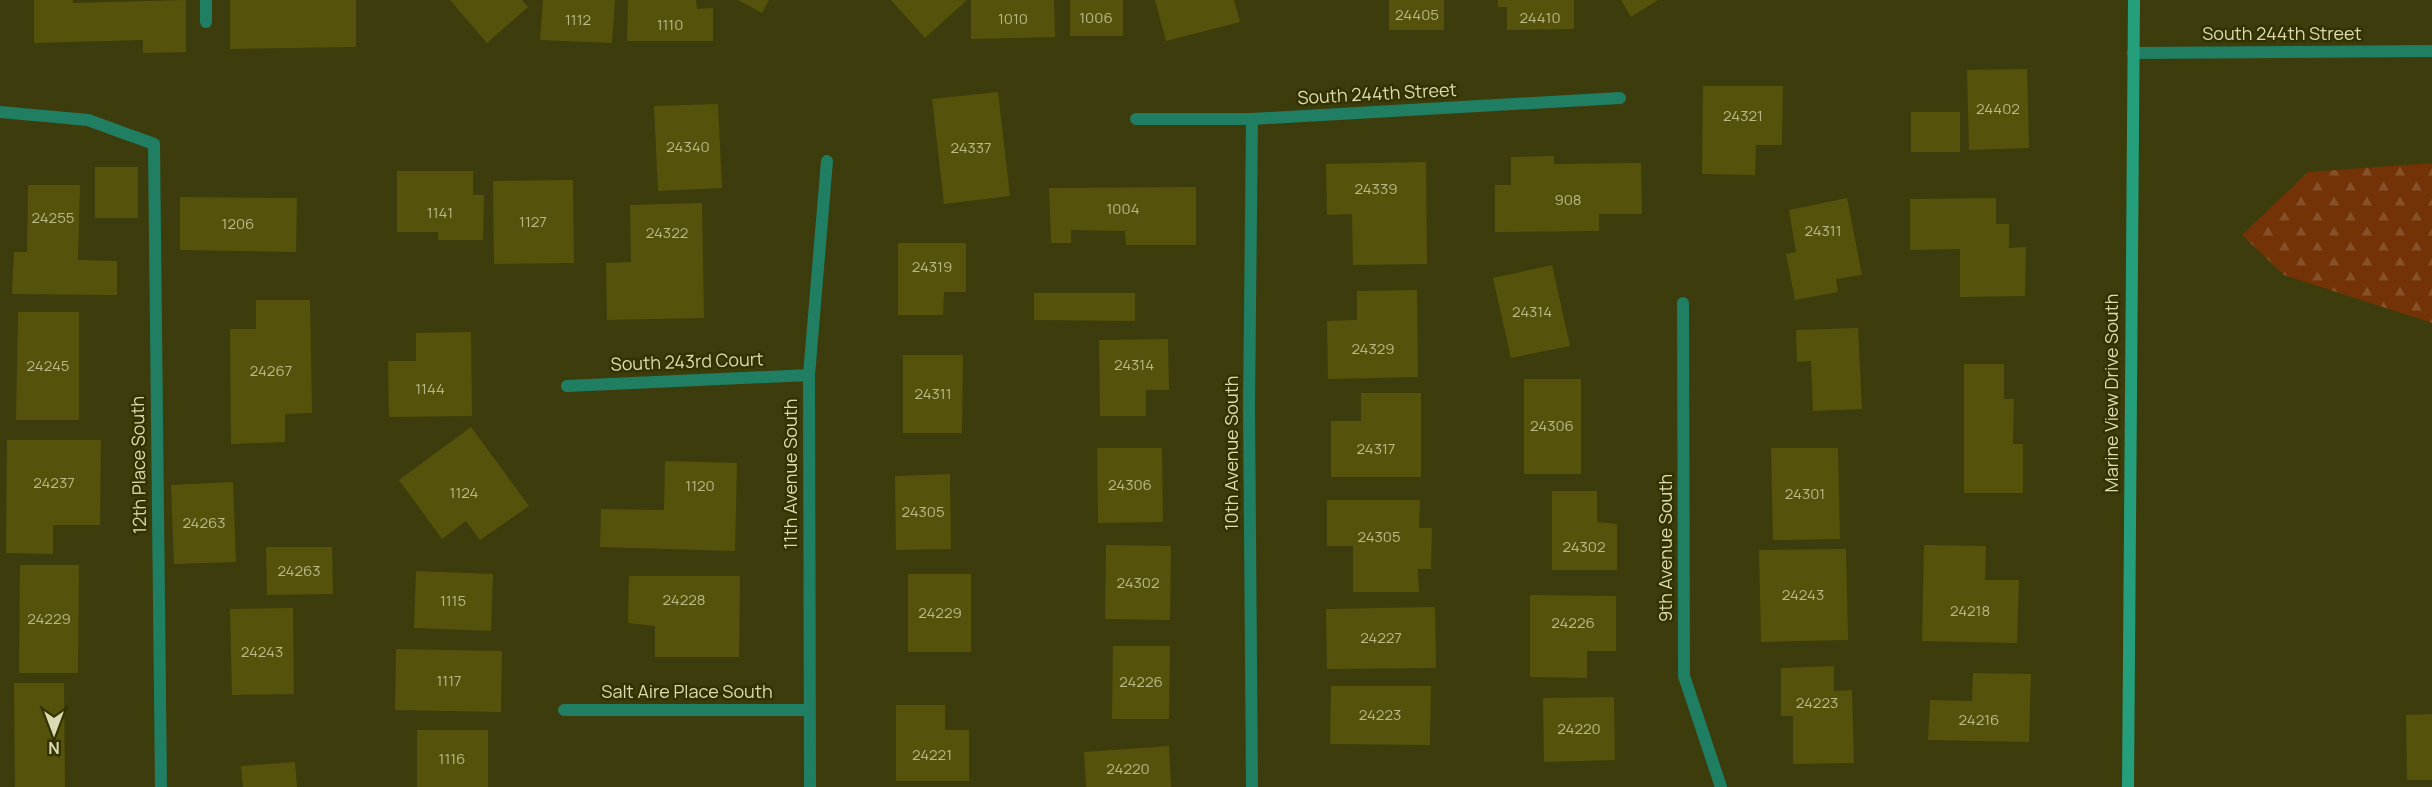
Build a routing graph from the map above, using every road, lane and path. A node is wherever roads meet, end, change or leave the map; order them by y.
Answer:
1 (206, 0) edge
2 (2134, 0) edge
3 (206, 22) dead end
4 (2432, 51) edge
5 (2133, 53) junction
6 (1620, 98) dead end
7 (0, 112) edge
8 (1136, 119) dead end
9 (1252, 119) junction
10 (827, 161) dead end
11 (1683, 303) dead end
12 (809, 375) junction
13 (567, 386) dead end
14 (564, 711) dead end
15 (809, 711) junction
16 (161, 787) edge
17 (810, 787) edge
18 (1252, 787) edge
19 (1721, 787) edge
20 (2128, 787) edge

1 - 3 street
2 - 5 main road, Marine View Drive South
4 - 5 street, South 244th Street
5 - 20 main road, Marine View Drive South
6 - 9 street, South 244th Street
7 - 16 street, 12th Place South
8 - 9 street, South 244th Street
9 - 18 street, 10th Avenue South
10 - 12 street, 11th Avenue South
11 - 19 street, 9th Avenue South
12 - 13 street, South 243rd Court
12 - 15 street, 11th Avenue South
14 - 15 street, Salt Aire Place South
15 - 17 street, 11th Avenue South

